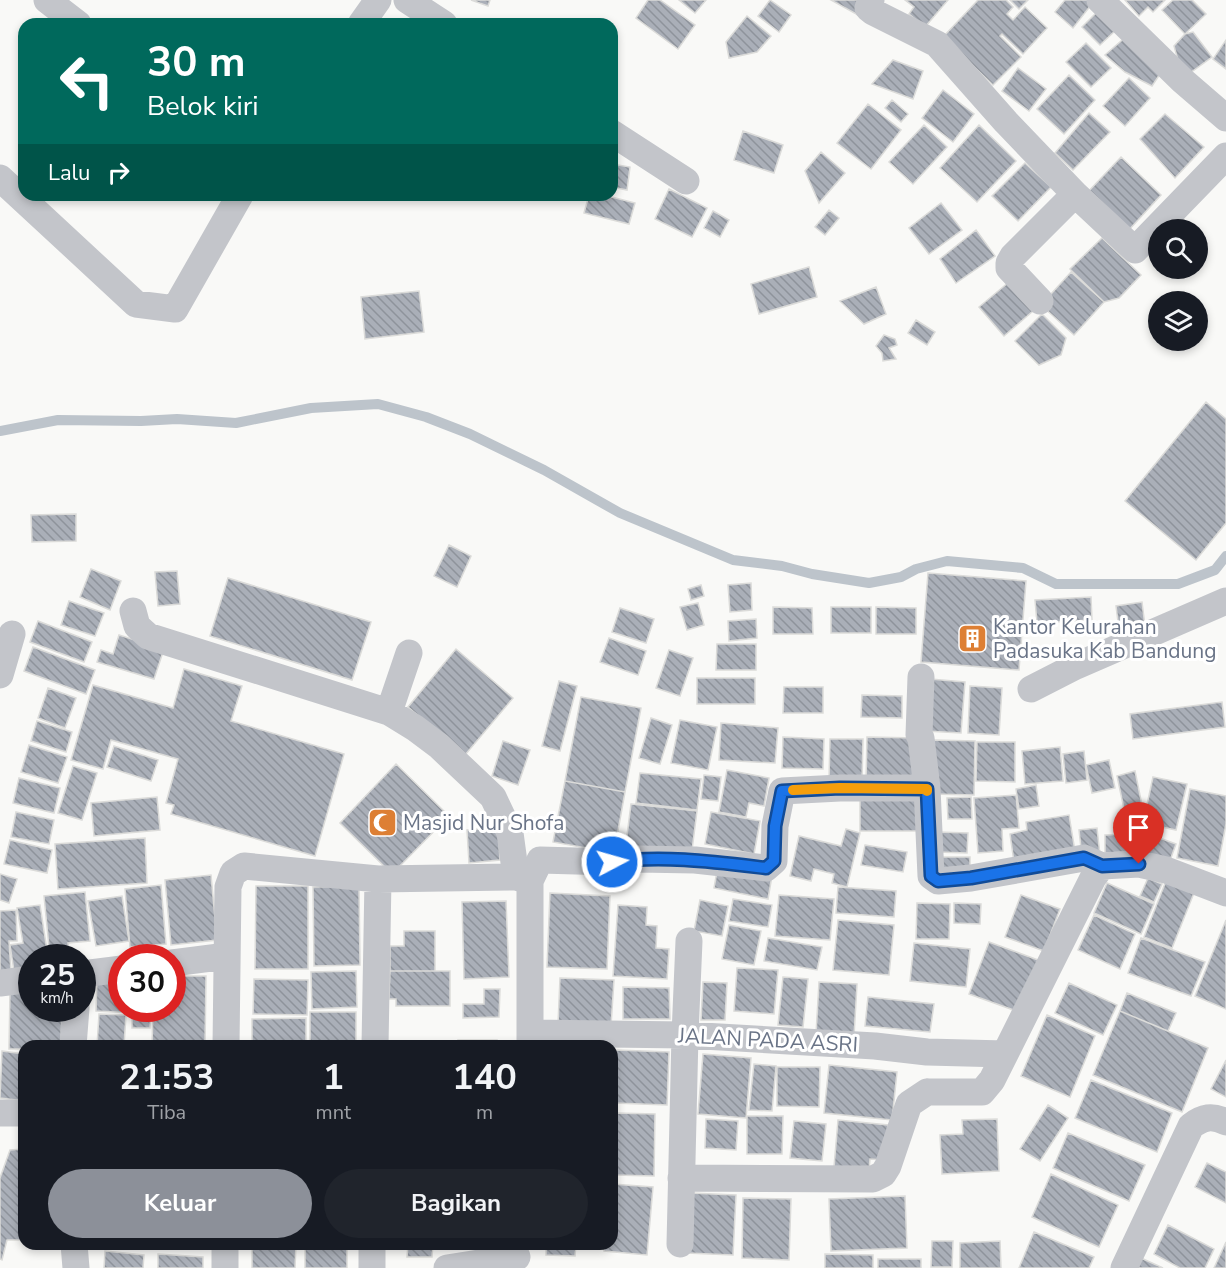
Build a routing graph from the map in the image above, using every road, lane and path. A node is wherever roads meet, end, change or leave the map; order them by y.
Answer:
1 (48, 0) edge
2 (378, 0) edge
3 (407, 0) edge
4 (871, 0) edge
5 (1112, 4) edge
6 (70, 18) edge
7 (365, 18) edge
8 (435, 18) edge
9 (1226, 118) edge
10 (618, 138) edge
11 (1226, 156) edge
12 (0, 178) edge
13 (686, 181) dead end
14 (1075, 194) junction
15 (18, 195) edge
16 (25, 201) edge
17 (237, 201) edge
18 (1040, 301) dead end
19 (1226, 601) edge
20 (133, 611) dead end
21 (12, 634) dead end
22 (409, 653) dead end
23 (0, 675) edge
24 (921, 677) dead end
25 (1031, 689) dead end
26 (389, 712) junction
27 (927, 789) junction
28 (1102, 866) junction
29 (378, 879) junction
30 (523, 879) junction
31 (1226, 893) edge
32 (689, 940) dead end
33 (227, 956) junction
34 (186, 961) edge
35 (18, 981) edge
36 (0, 983) edge
37 (75, 1022) edge
38 (685, 1035) junction
39 (530, 1039) edge
40 (73, 1040) edge
41 (226, 1040) edge
42 (375, 1040) edge
43 (927, 1052) junction
44 (1005, 1054) junction
45 (927, 1092) junction
46 (0, 1113) edge
47 (18, 1113) edge
48 (1226, 1122) edge
49 (681, 1178) junction
50 (680, 1244) dead end
51 (74, 1250) edge
52 (225, 1250) edge
53 (372, 1250) edge
54 (519, 1256) edge
55 (76, 1268) edge
56 (225, 1268) edge
57 (372, 1268) edge
58 (447, 1268) edge
59 (1124, 1268) edge

1 - 6 street
2 - 7 street
3 - 8 street
4 - 14 street
5 - 9 street
10 - 13 street
11 - 14 street
12 - 15 street
14 - 18 street
16 - 17 street
19 - 25 street
20 - 26 street
21 - 23 street
22 - 26 street
24 - 27 street
26 - 30 street
27 - 28 street
27 - 30 street
28 - 31 street
28 - 44 street
29 - 30 street
29 - 33 street
29 - 42 street
30 - 39 street
32 - 38 street
33 - 34 street
33 - 41 street
35 - 36 street
37 - 40 street
38 - 39 street, JALAN PADA ASRI
38 - 43 street, JALAN PADA ASRI
38 - 49 street
43 - 44 street, JALAN PADA ASRI
43 - 45 street
44 - 45 street
45 - 49 street
46 - 47 street
48 - 59 street
49 - 50 street
51 - 55 street
52 - 56 street
53 - 57 street
54 - 58 street

